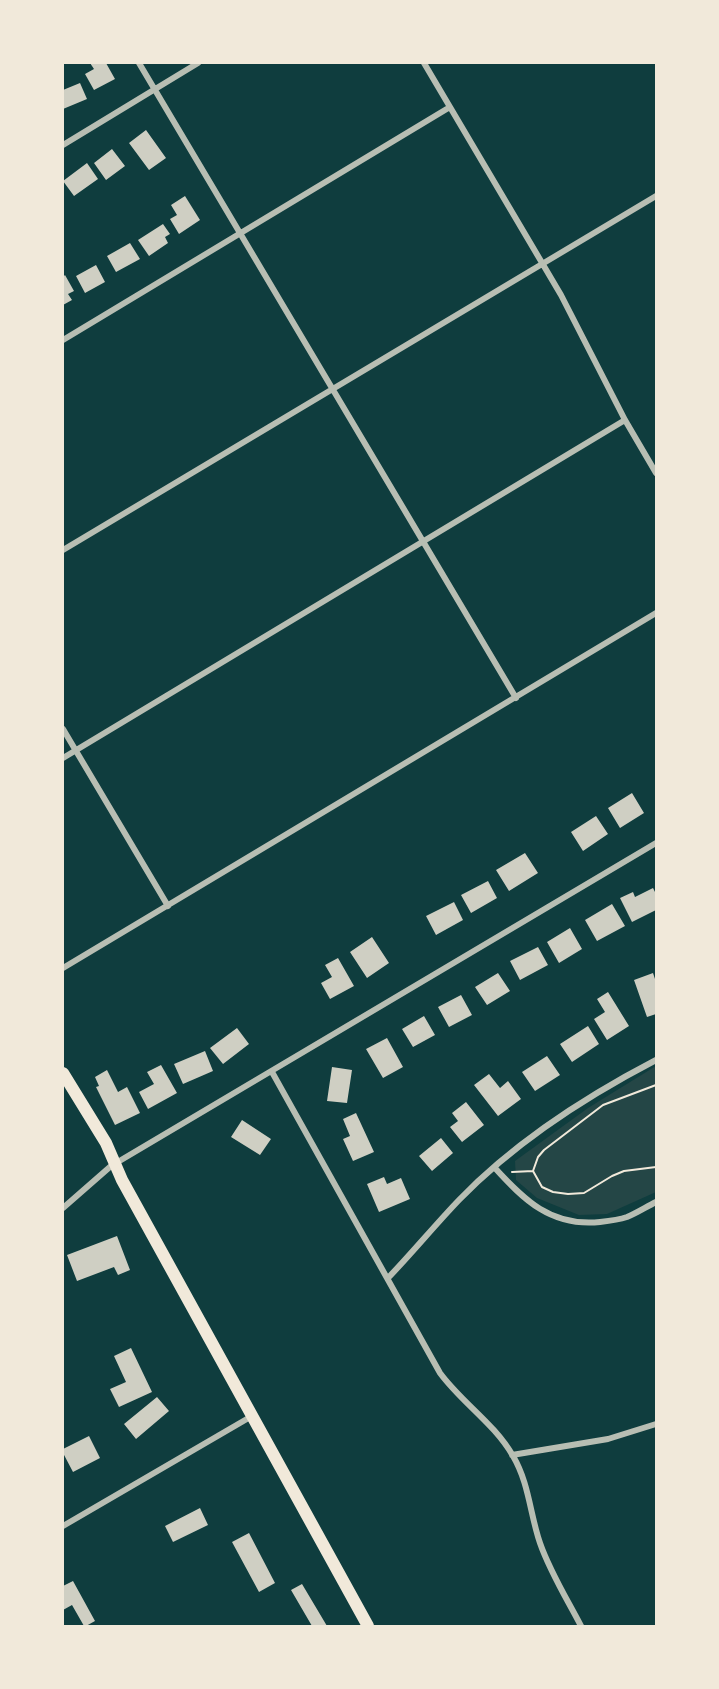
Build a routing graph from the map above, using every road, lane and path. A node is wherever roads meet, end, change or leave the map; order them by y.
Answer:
1 (139, 63) edge
2 (198, 63) edge
3 (424, 63) edge
4 (154, 89) junction
5 (450, 107) junction
6 (63, 145) edge
7 (656, 196) edge
8 (240, 234) junction
9 (543, 264) junction
10 (63, 340) edge
11 (333, 389) junction
12 (625, 420) junction
13 (656, 473) edge
14 (424, 542) junction
15 (63, 550) edge
16 (656, 613) edge
17 (516, 698) junction
18 (63, 729) edge
19 (76, 751) junction
20 (63, 759) edge
21 (656, 843) edge
22 (168, 906) junction
23 (63, 968) edge
24 (656, 1060) edge
25 (273, 1072) junction
26 (63, 1073) edge
27 (656, 1085) edge
28 (115, 1164) junction
29 (494, 1167) junction
30 (656, 1167) edge
31 (533, 1171) junction
32 (656, 1202) edge
33 (63, 1208) edge
34 (388, 1278) junction
35 (252, 1416) junction
36 (656, 1424) edge
37 (513, 1455) junction
38 (63, 1526) edge
39 (368, 1626) edge
40 (581, 1626) edge

1 - 4 street
2 - 4 street
3 - 5 street
4 - 6 street
4 - 8 street
5 - 8 street
5 - 9 street
7 - 9 street
8 - 10 street
8 - 11 street
9 - 11 street
9 - 12 street
11 - 14 street
11 - 15 street
12 - 13 street
12 - 14 street
14 - 17 street
14 - 19 street
16 - 17 street
17 - 22 street
18 - 19 street
19 - 20 street
19 - 22 street
21 - 25 street
22 - 23 street
24 - 29 street
25 - 28 street
25 - 34 street
26 - 28 main road
27 - 31 path
28 - 33 street
28 - 35 main road
29 - 31 path
29 - 32 street
29 - 34 street
30 - 31 path
34 - 37 street
35 - 38 street
35 - 39 main road
36 - 37 street
37 - 40 street

